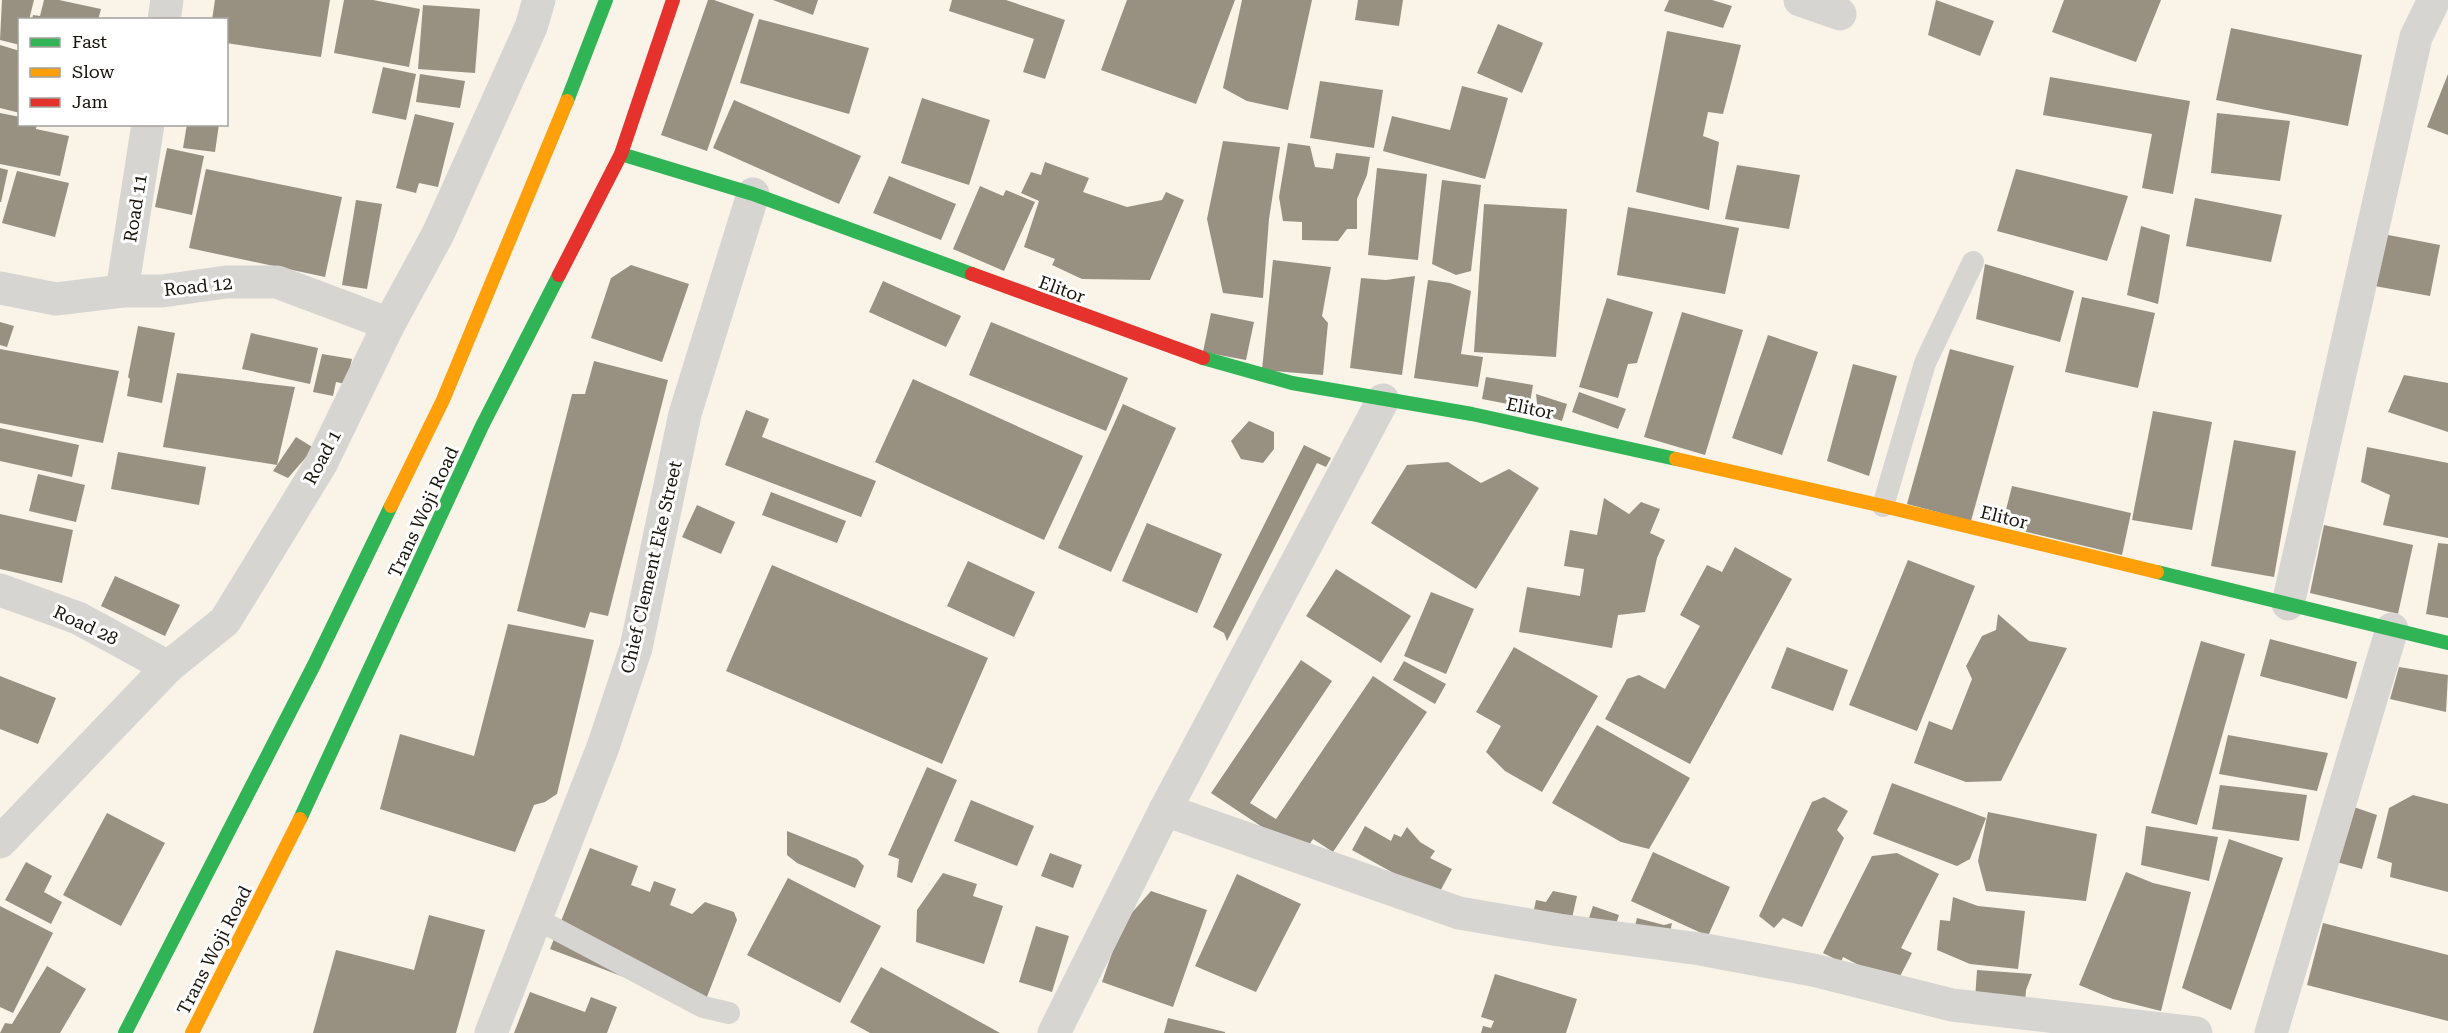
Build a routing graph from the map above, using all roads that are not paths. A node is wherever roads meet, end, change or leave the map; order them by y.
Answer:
1 (167, 0) edge
2 (539, 0) edge
3 (606, 0) edge
4 (673, 0) edge
5 (1800, 0) edge
6 (2434, 0) edge
7 (1840, 14) dead end
8 (164, 18) edge
9 (148, 126) edge
10 (621, 154) junction
11 (753, 194) junction
12 (1972, 262) dead end
13 (0, 288) edge
14 (122, 291) junction
15 (389, 324) junction
16 (1383, 400) junction
17 (1883, 506) junction
18 (0, 590) edge
19 (2288, 604) junction
20 (2392, 629) junction
21 (2448, 643) edge
22 (168, 667) junction
23 (1165, 810) junction
24 (0, 842) edge
25 (535, 918) junction
26 (729, 1013) dead end
27 (125, 1033) edge
28 (192, 1033) edge
29 (491, 1033) edge
30 (1054, 1033) edge
31 (2196, 1033) edge
32 (2271, 1033) edge

1 - 8 street
2 - 15 street, Road 1
3 - 27 main road, Trans Woji Road
4 - 10 main road, Trans Woji Road
5 - 7 street
6 - 19 street
9 - 14 street, Road 11
10 - 11 main road, Elitor
10 - 28 main road, Trans Woji Road
11 - 16 main road, Elitor
11 - 25 street, Chief Clement Eke Street
12 - 17 lane
13 - 14 street, Road 12
14 - 15 street, Road 12
15 - 22 street, Road 1
16 - 17 main road, Elitor
16 - 23 street
17 - 19 main road, Elitor
18 - 22 street, Road 28
19 - 20 main road, Elitor
20 - 21 main road, Elitor
20 - 32 street
22 - 24 street, Road 1
23 - 30 street
23 - 31 street
25 - 26 lane
25 - 29 street, Chief Clement Eke Street

